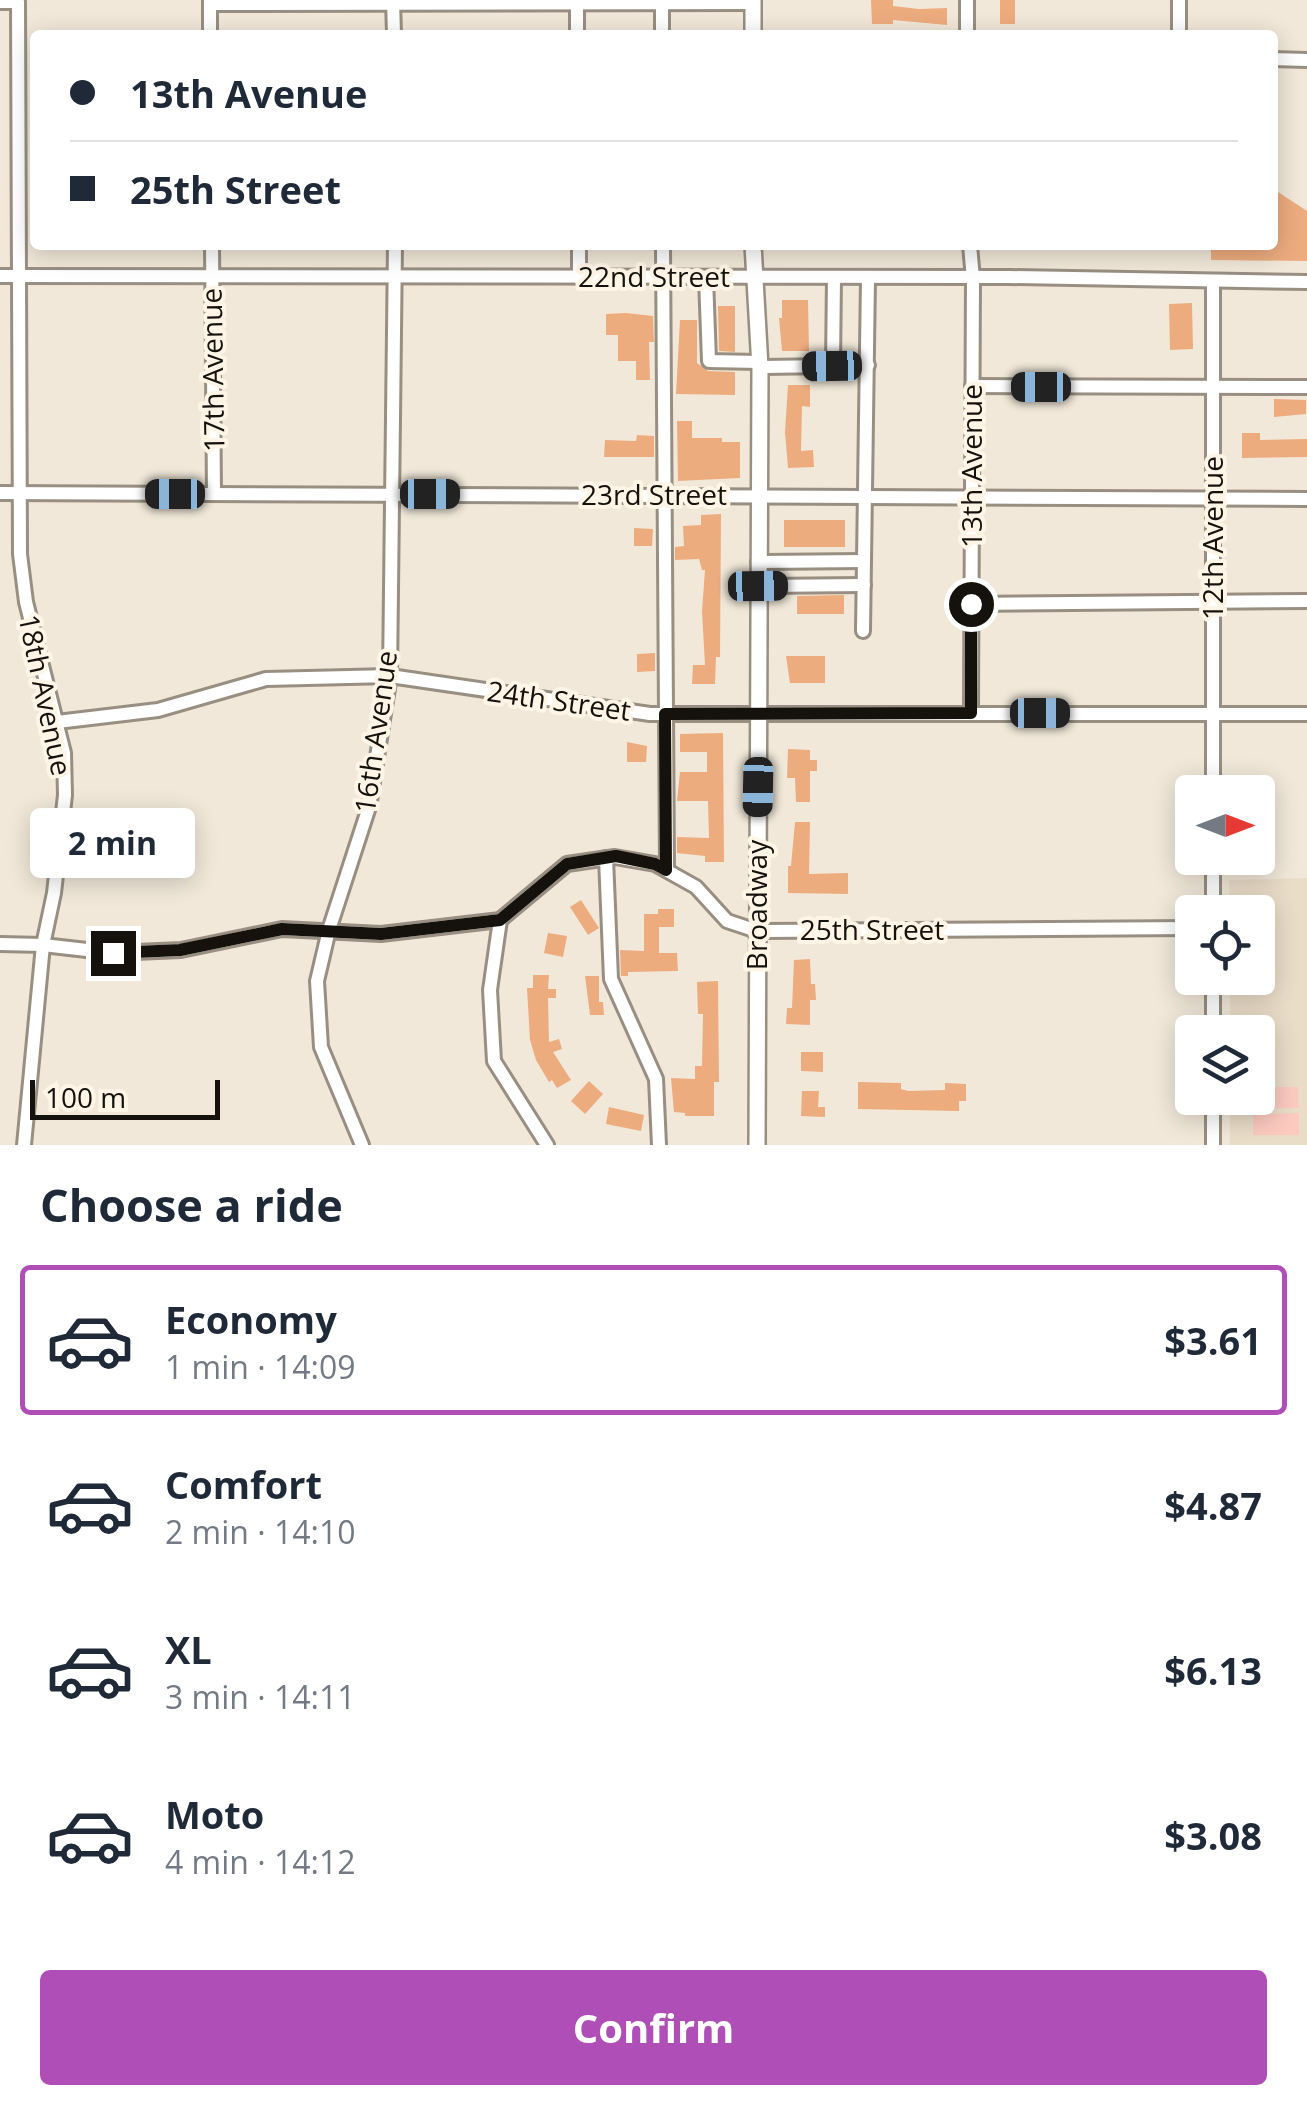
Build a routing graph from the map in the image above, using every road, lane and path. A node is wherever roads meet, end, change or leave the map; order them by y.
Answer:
1 (967, 0) edge
2 (1178, 0) edge
3 (662, 1) edge
4 (0, 2) edge
5 (18, 2) edge
6 (210, 2) edge
7 (393, 2) edge
8 (482, 2) edge
9 (577, 2) edge
10 (754, 2) edge
11 (210, 30) edge
12 (394, 30) edge
13 (577, 30) edge
14 (662, 30) edge
15 (753, 30) edge
16 (967, 30) edge
17 (1179, 30) edge
18 (1278, 59) edge
19 (1307, 60) edge
20 (212, 250) edge
21 (396, 250) edge
22 (579, 250) edge
23 (664, 250) edge
24 (753, 250) edge
25 (970, 250) edge
26 (0, 276) edge
27 (18, 276) junction
28 (396, 277) junction
29 (664, 277) junction
30 (752, 277) junction
31 (212, 278) junction
32 (579, 278) junction
33 (706, 278) junction
34 (834, 278) junction
35 (868, 278) junction
36 (973, 278) junction
37 (1307, 282) edge
38 (1213, 283) junction
39 (760, 364) junction
40 (868, 365) junction
41 (832, 366) junction
42 (972, 386) junction
43 (1213, 388) junction
44 (1307, 388) edge
45 (0, 493) edge
46 (18, 493) junction
47 (214, 494) junction
48 (391, 494) junction
49 (664, 494) junction
50 (758, 496) junction
51 (865, 496) junction
52 (971, 497) junction
53 (1213, 499) junction
54 (1307, 499) edge
55 (864, 561) junction
56 (758, 562) junction
57 (864, 585) junction
58 (758, 586) junction
59 (1213, 600) junction
60 (1307, 600) edge
61 (971, 604) junction
62 (864, 631) dead end
63 (390, 676) junction
64 (971, 713) junction
65 (665, 714) junction
66 (1212, 714) junction
67 (1307, 714) edge
68 (759, 715) junction
69 (58, 722) junction
70 (1213, 775) edge
71 (606, 858) junction
72 (666, 870) junction
73 (500, 920) junction
74 (1175, 928) edge
75 (329, 930) junction
76 (757, 931) junction
77 (0, 944) edge
78 (43, 945) junction
79 (1212, 1115) edge
80 (24, 1145) edge
81 (362, 1145) edge
82 (547, 1145) edge
83 (659, 1145) edge
84 (757, 1145) edge
85 (1212, 1145) edge

1 - 16 street
2 - 17 street
3 - 9 street
3 - 10 street
3 - 14 street
4 - 5 street
5 - 27 street, 18th Avenue
6 - 7 street
6 - 11 street
7 - 8 street
7 - 12 street
8 - 9 street
9 - 13 street
10 - 15 main road
18 - 19 street
20 - 31 street, 17th Avenue
21 - 28 street, 16th Avenue
22 - 32 street
23 - 29 street
24 - 30 main road, Broadway
25 - 36 street, 13th Avenue
26 - 27 street, 22nd Street
27 - 31 street, 22nd Street
27 - 46 street, 18th Avenue
28 - 31 street, 22nd Street
28 - 32 street, 22nd Street
28 - 48 street, 16th Avenue
29 - 32 street, 22nd Street
29 - 33 street, 22nd Street
29 - 49 street
30 - 33 street, 22nd Street
30 - 34 street, 22nd Street
30 - 39 main road, Broadway
31 - 47 street, 17th Avenue
33 - 39 street
34 - 35 street, 22nd Street
34 - 41 street
35 - 36 street, 22nd Street
35 - 40 street
36 - 38 street, 22nd Street
36 - 42 street, 13th Avenue
37 - 38 street, 22nd Street
38 - 43 street, 12th Avenue
39 - 41 street
39 - 50 main road, Broadway
40 - 41 street
40 - 51 street
42 - 43 street
42 - 52 street, 13th Avenue
43 - 44 street
43 - 53 street, 12th Avenue
45 - 46 street, 23rd Street
46 - 47 street, 23rd Street
46 - 69 street, 18th Avenue
47 - 48 street, 23rd Street
48 - 49 street, 23rd Street
48 - 63 street, 16th Avenue
49 - 50 street, 23rd Street
49 - 65 street
50 - 51 street, 23rd Street
50 - 56 main road, Broadway
51 - 52 street, 23rd Street
51 - 55 street
52 - 53 street, 23rd Street
52 - 61 street, 13th Avenue
53 - 54 street, 23rd Street
53 - 59 street, 12th Avenue
55 - 56 street
55 - 57 street
56 - 58 main road, Broadway
57 - 58 street
57 - 62 street
58 - 68 main road, Broadway
59 - 60 street
59 - 61 street
59 - 66 street, 12th Avenue
61 - 64 street, 13th Avenue
63 - 65 street, 24th Street
63 - 69 street, 24th Street
63 - 75 street, 16th Avenue
64 - 66 street, 24th Street
64 - 68 street, 24th Street
65 - 68 street, 24th Street
65 - 72 street
66 - 67 street, 24th Street
66 - 70 street, 12th Avenue
68 - 76 main road, Broadway
69 - 78 street, 18th Avenue
71 - 72 street
71 - 73 street
71 - 83 street
72 - 76 street
73 - 75 street
73 - 82 street
74 - 76 street, 25th Street
75 - 78 street
75 - 81 street, 16th Avenue
76 - 84 main road, Broadway
77 - 78 street
78 - 80 street, 18th Avenue
79 - 85 street

